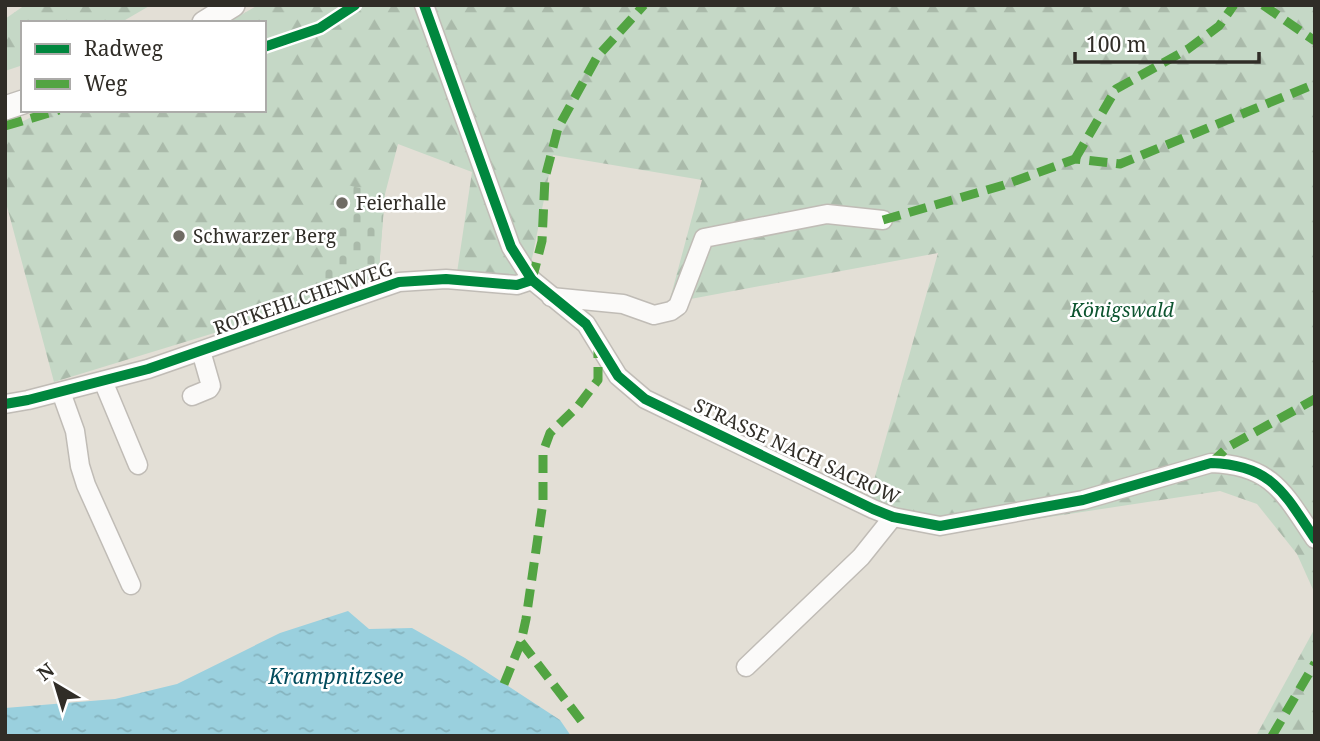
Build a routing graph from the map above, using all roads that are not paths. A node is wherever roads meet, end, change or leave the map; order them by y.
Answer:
1 (233, 5) edge
2 (424, 5) edge
3 (207, 21) edge
4 (883, 220) dead end
5 (532, 280) junction
6 (551, 297) junction
7 (201, 351) junction
8 (103, 381) junction
9 (61, 392) junction
10 (192, 396) dead end
11 (5, 404) edge
12 (138, 465) dead end
13 (893, 517) junction
14 (1315, 539) edge
15 (131, 585) dead end
16 (746, 667) dead end

1 - 3 main road
2 - 5 street
4 - 6 street
5 - 6 street, STRASSE NACH SACROW
5 - 7 street, ROTKEHLCHENWEG
6 - 13 street, STRASSE NACH SACROW
7 - 8 street, ROTKEHLCHENWEG
7 - 10 street
8 - 9 street, ROTKEHLCHENWEG
8 - 12 street
9 - 11 street, ROTKEHLCHENWEG
9 - 15 street
13 - 14 street, STRASSE NACH SACROW
13 - 16 street

